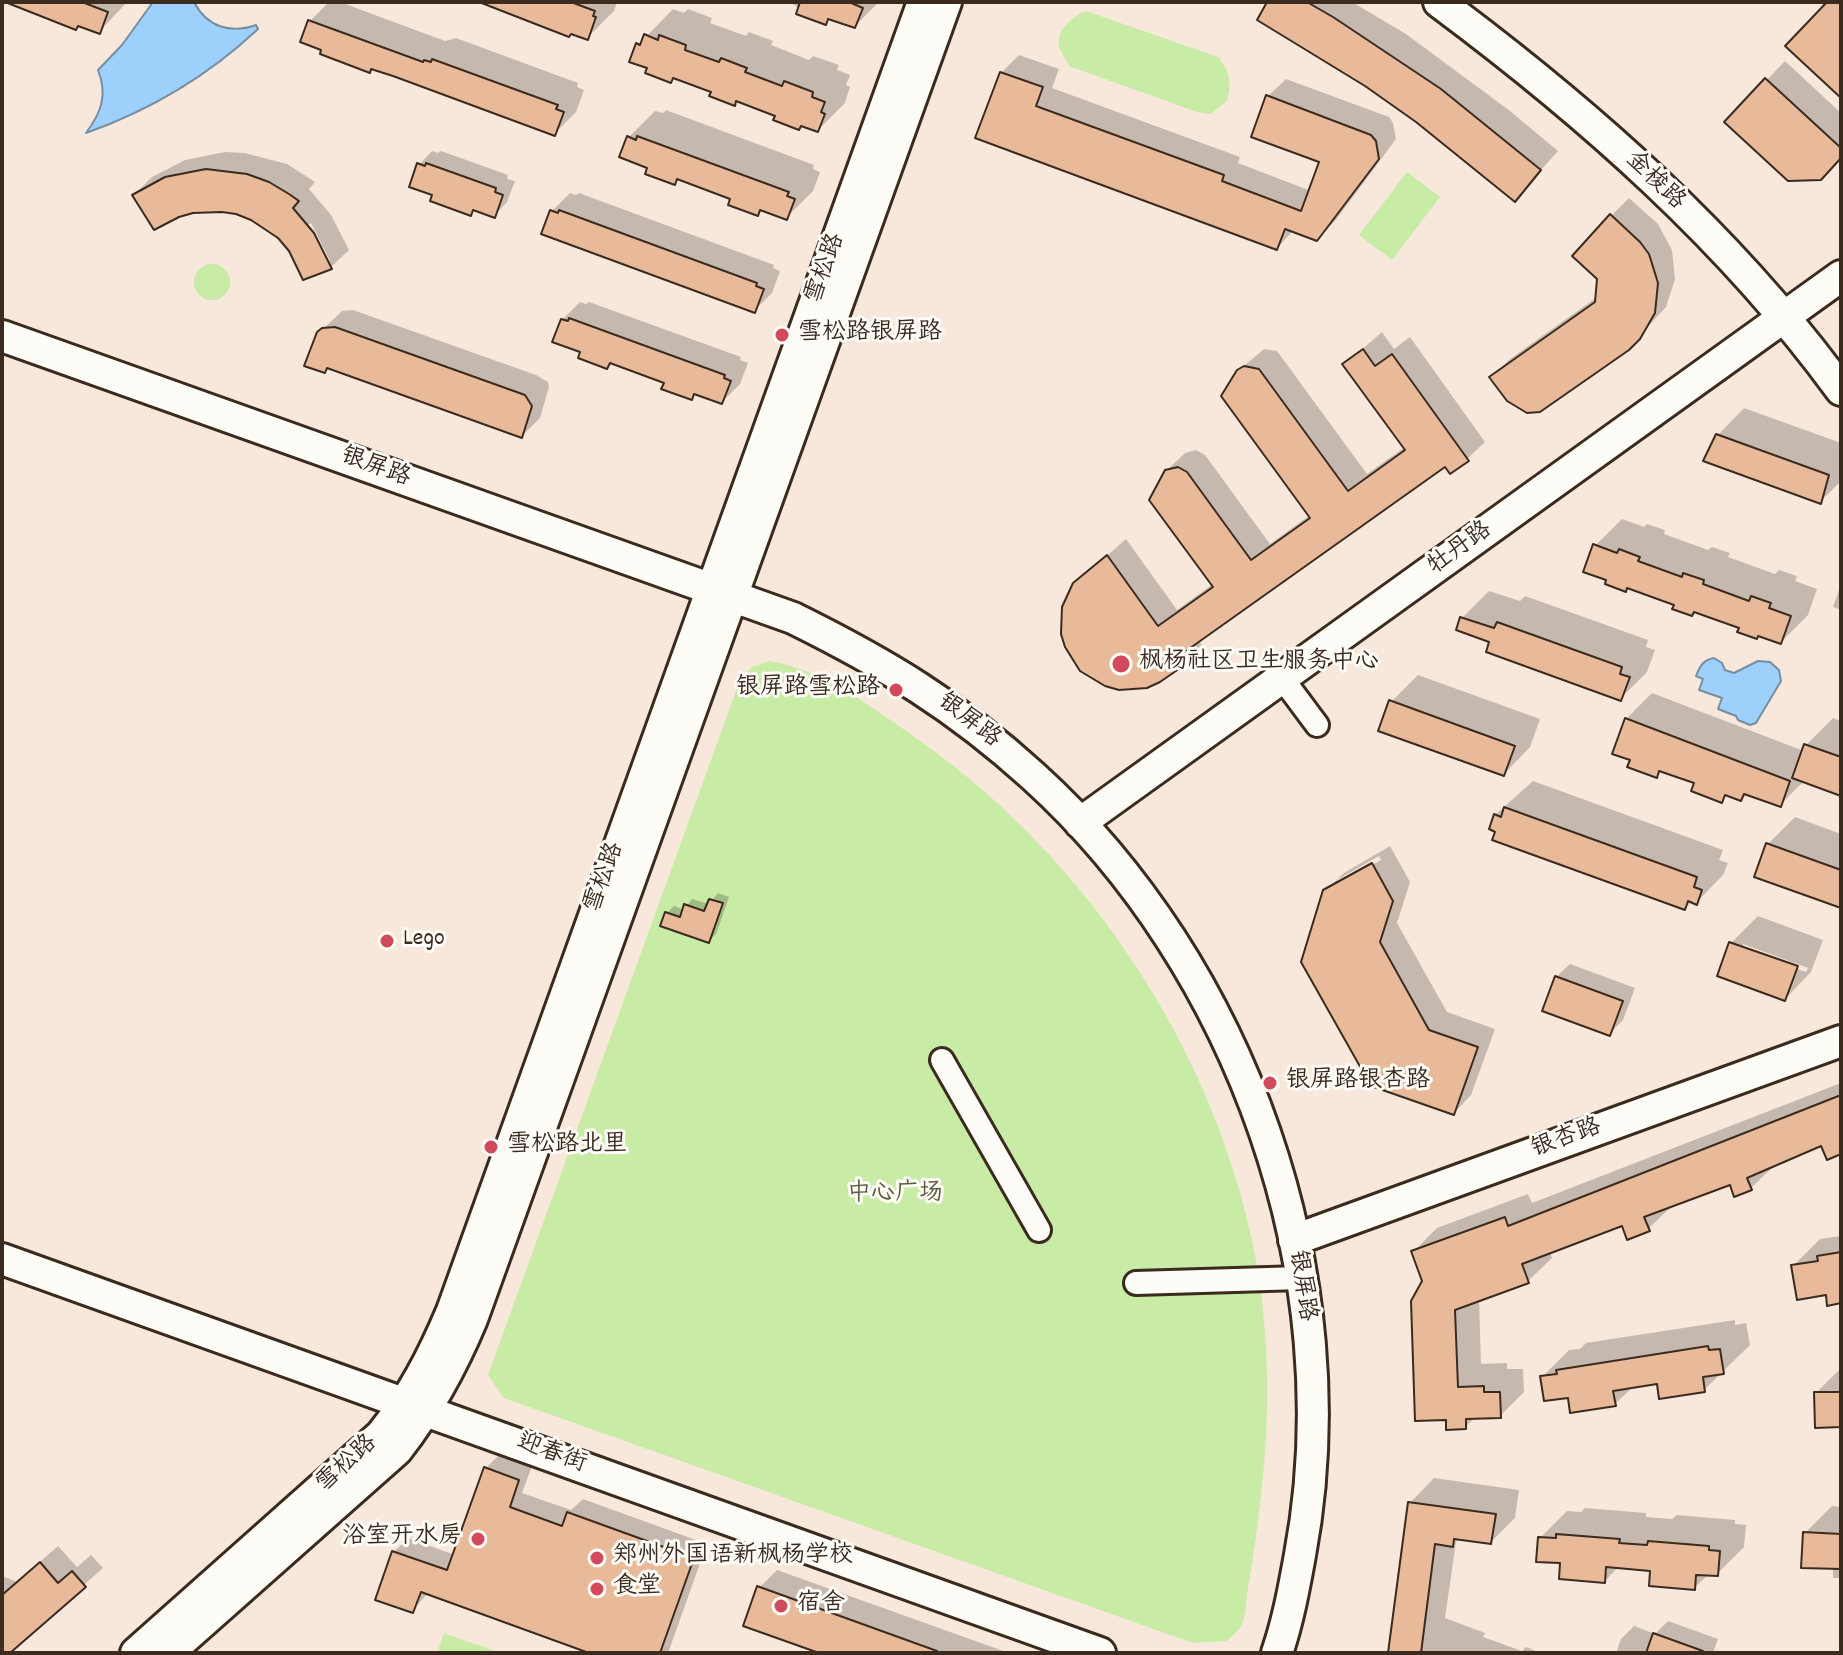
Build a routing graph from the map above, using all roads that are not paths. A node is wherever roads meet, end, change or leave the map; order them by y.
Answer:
1 (923, 2) edge
2 (946, 2) edge
3 (1439, 2) edge
4 (1841, 276) edge
5 (1783, 318) junction
6 (2, 336) edge
7 (1841, 390) edge
8 (721, 593) junction
9 (1282, 678) junction
10 (1317, 725) dead end
11 (1080, 823) junction
12 (1841, 1041) edge
13 (942, 1060) dead end
14 (1039, 1230) dead end
15 (1294, 1240) junction
16 (2, 1259) edge
17 (1301, 1278) junction
18 (1136, 1283) dead end
19 (416, 1406) junction
20 (136, 1653) edge
21 (168, 1653) edge
22 (1100, 1653) edge
23 (1277, 1653) edge

1 - 8 street, 雪松路
2 - 8 street, 雪松路
3 - 5 street, 金梭路
4 - 5 street, 牡丹路
5 - 7 street, 金梭路
5 - 9 street, 牡丹路
6 - 8 street, 银屏路
8 - 11 street, 银屏路
8 - 19 street, 雪松路
9 - 10 street
9 - 11 street, 牡丹路
11 - 15 street, 银屏路
12 - 15 street, 银杏路
13 - 14 street
15 - 17 street, 银屏路
16 - 19 street, 迎春街
17 - 18 street
17 - 23 street, 银屏路
19 - 20 street, 雪松路
19 - 21 street, 雪松路
19 - 22 street, 迎春街

